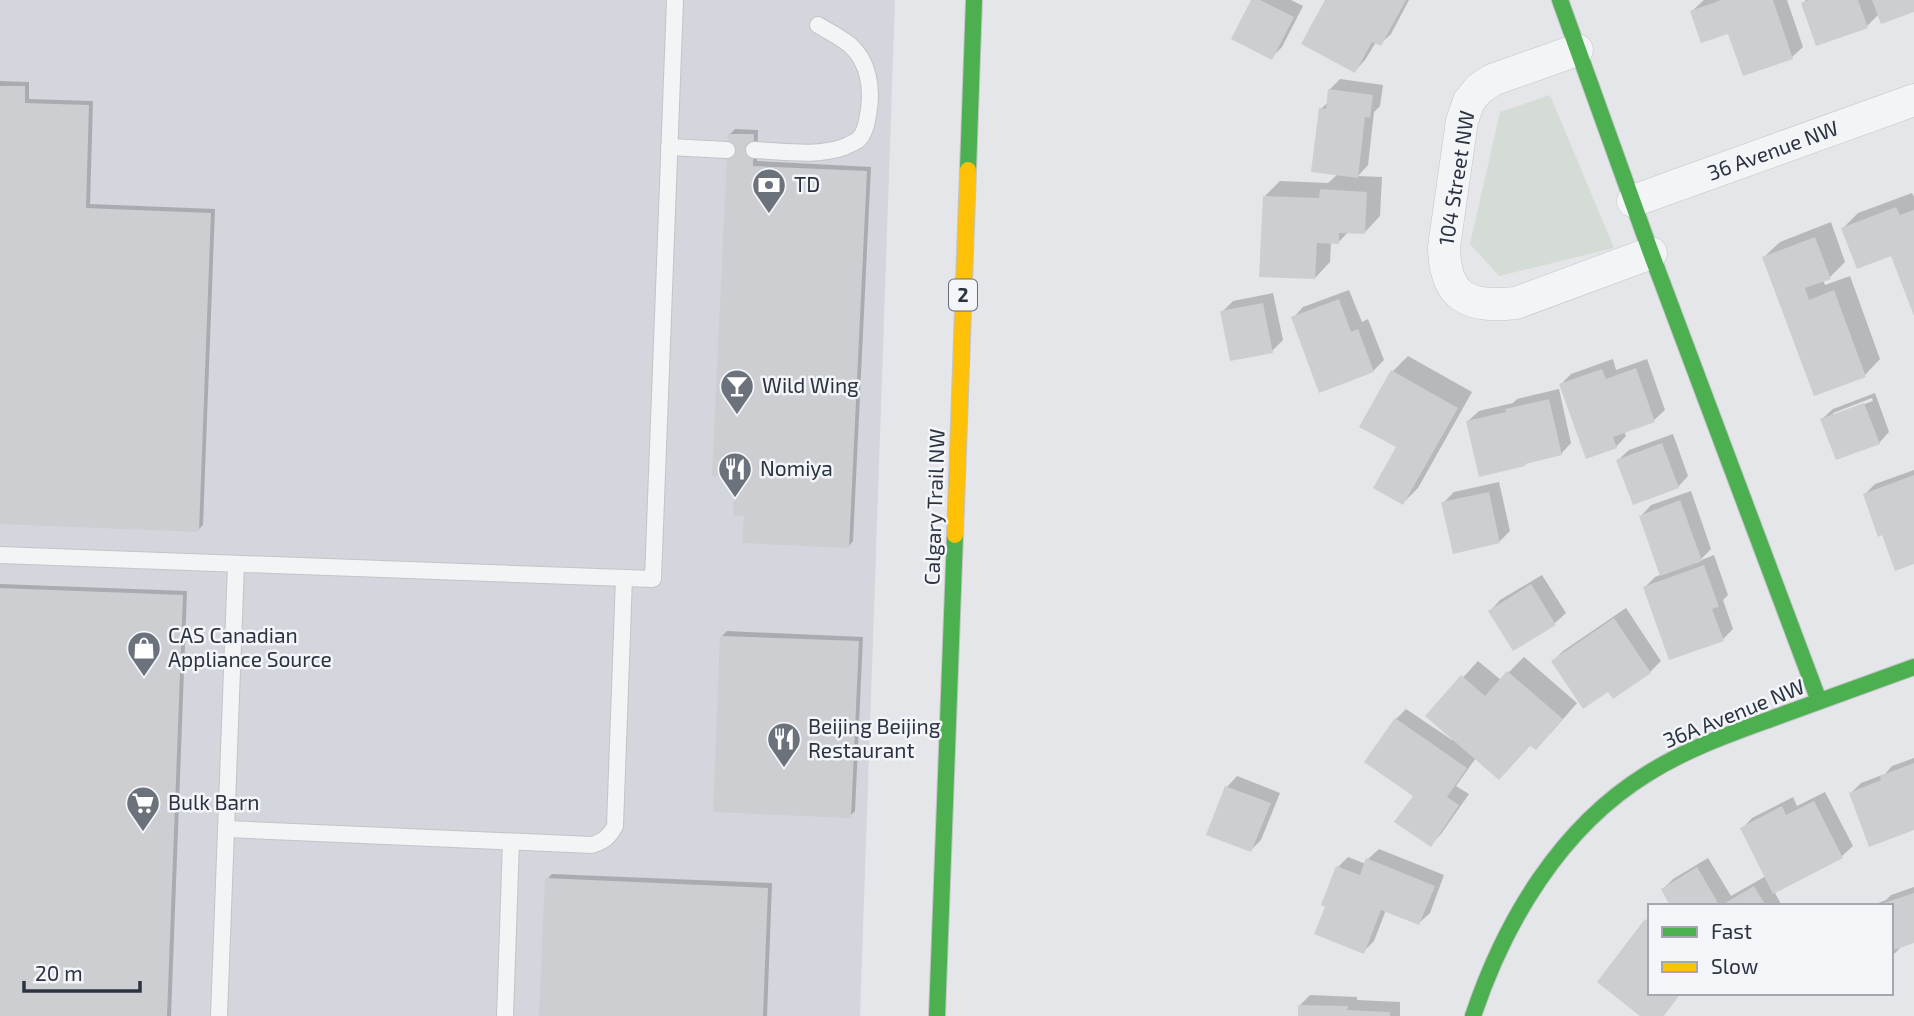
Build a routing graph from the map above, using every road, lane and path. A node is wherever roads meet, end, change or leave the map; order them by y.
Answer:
1 (675, 0) edge
2 (974, 0) edge
3 (1560, 0) edge
4 (818, 25) dead end
5 (1577, 50) junction
6 (1914, 100) edge
7 (670, 148) junction
8 (727, 149) dead end
9 (754, 150) dead end
10 (1633, 201) junction
11 (1651, 253) junction
12 (0, 555) edge
13 (236, 564) junction
14 (624, 578) junction
15 (1914, 667) edge
16 (1819, 701) junction
17 (227, 829) junction
18 (511, 842) junction
19 (219, 1016) edge
20 (505, 1016) edge
21 (937, 1016) edge
22 (1473, 1016) edge

1 - 7 lane
2 - 21 main road, Calgary Trail NW / 2
3 - 5 main road
4 - 9 lane
5 - 10 main road
5 - 11 street, 104 Street NW
6 - 10 street, 36 Avenue NW
7 - 8 lane
7 - 14 lane
10 - 11 main road
11 - 16 main road
12 - 13 lane
13 - 14 lane
13 - 17 lane
14 - 18 lane
15 - 16 main road, 36A Avenue NW
16 - 22 main road, 36A Avenue NW
17 - 18 lane
17 - 19 lane
18 - 20 lane

